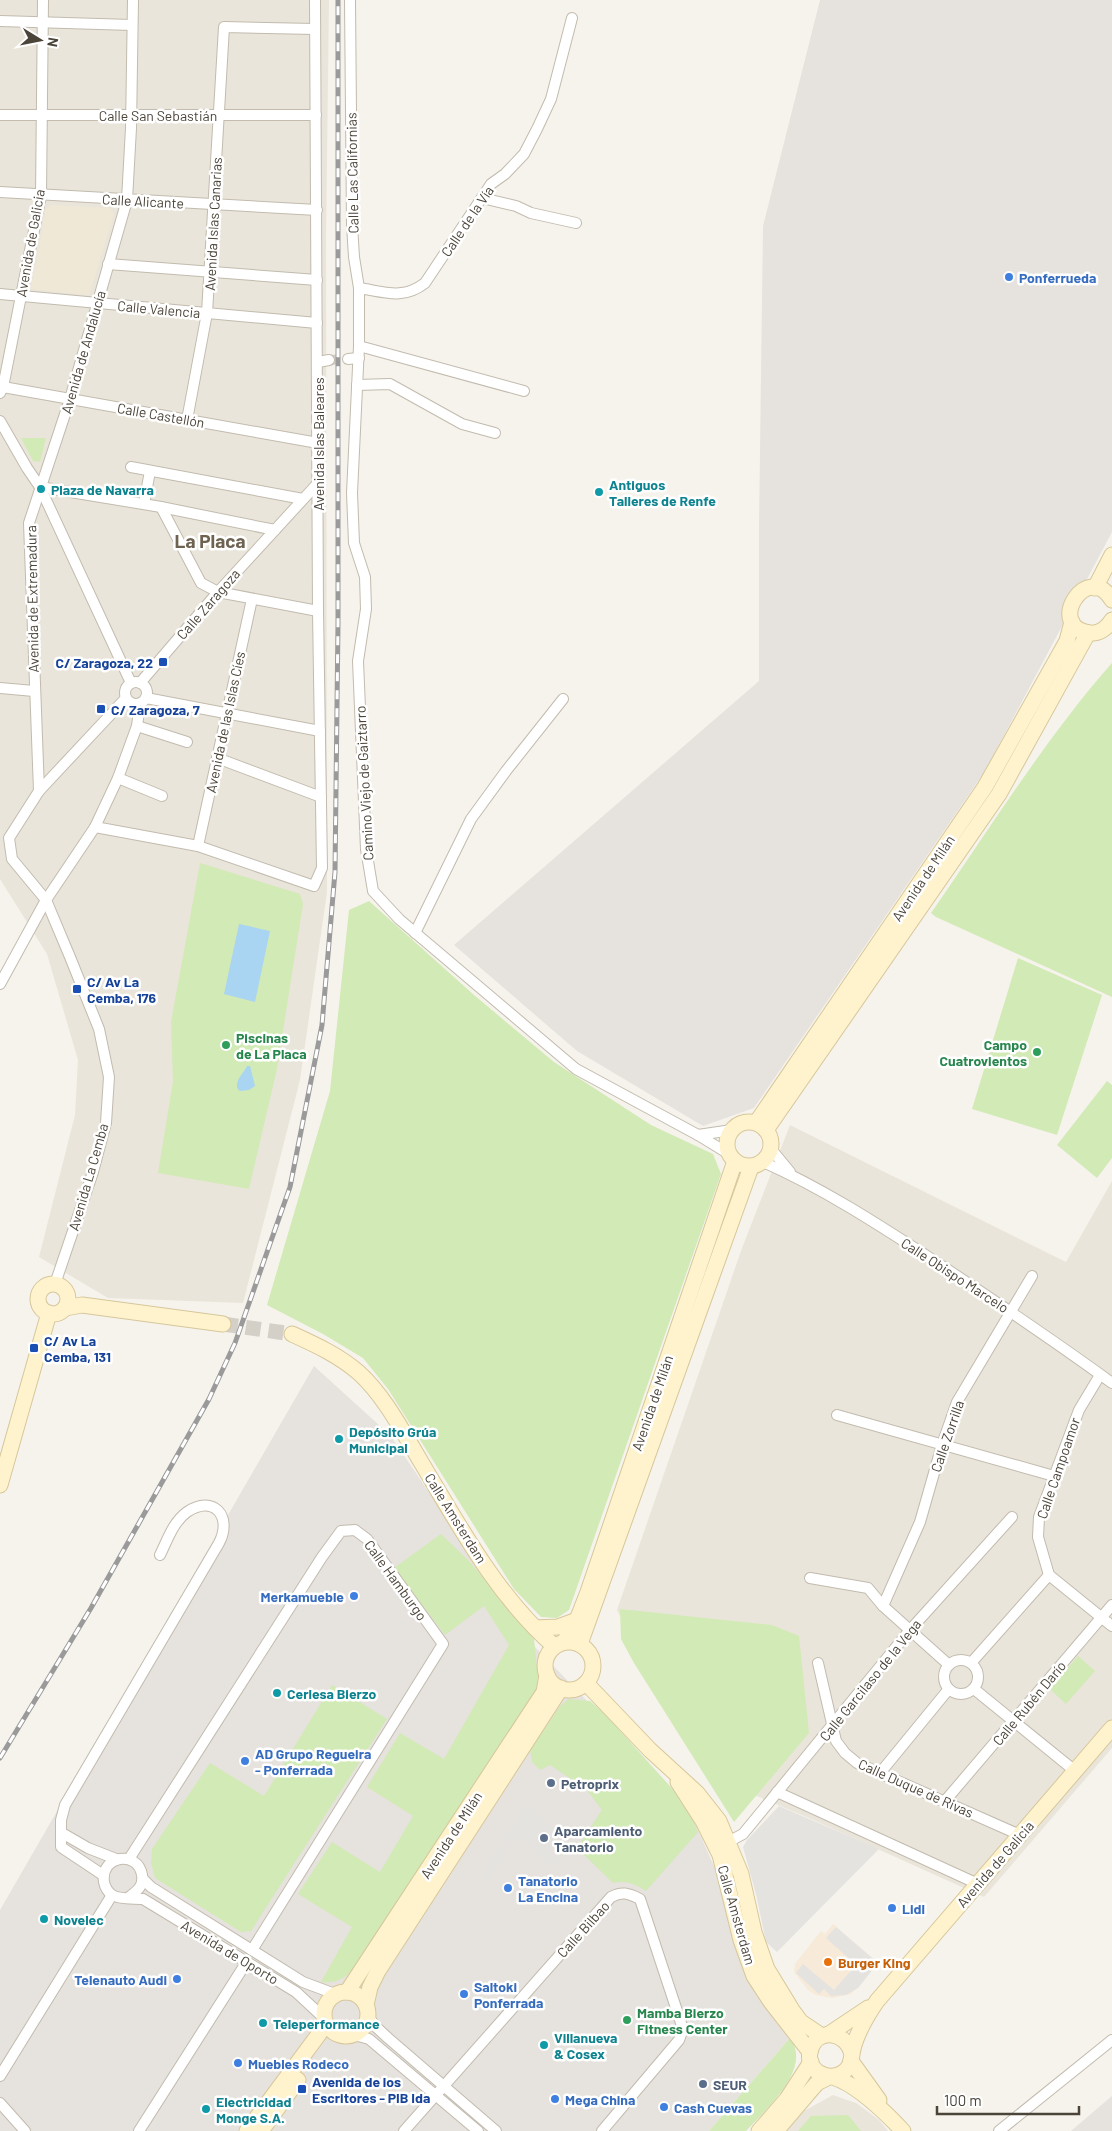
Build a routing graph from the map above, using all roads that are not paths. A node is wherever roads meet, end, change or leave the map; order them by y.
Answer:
1 (43, 0) edge
2 (133, 0) edge
3 (315, 0) edge
4 (350, 0) edge
5 (572, 18) dead end
6 (0, 21) edge
7 (42, 22) junction
8 (132, 25) junction
9 (315, 29) junction
10 (0, 115) edge
11 (42, 115) junction
12 (131, 115) junction
13 (218, 115) junction
14 (316, 115) junction
15 (0, 192) edge
16 (41, 195) junction
17 (482, 198) junction
18 (127, 200) junction
19 (214, 205) junction
20 (317, 210) junction
21 (576, 222) dead end
22 (108, 264) junction
23 (211, 272) junction
24 (317, 280) junction
25 (359, 288) junction
26 (0, 294) edge
27 (21, 296) junction
28 (97, 303) junction
29 (207, 314) junction
30 (317, 323) junction
31 (359, 346) junction
32 (353, 358) joint
33 (329, 360) tunnel mouth
34 (318, 362) junction
35 (357, 385) junction
36 (2, 390) edge
37 (524, 391) dead end
38 (70, 399) junction
39 (186, 420) junction
40 (0, 421) edge
41 (495, 432) dead end
42 (318, 443) junction
43 (131, 467) dead end
44 (150, 471) junction
45 (318, 483) junction
46 (40, 487) junction
47 (303, 499) junction
48 (144, 504) junction
49 (161, 507) junction
50 (275, 530) junction
51 (1112, 555) edge
52 (218, 592) junction
53 (1108, 594) edge
54 (252, 599) junction
55 (318, 611) junction
56 (1112, 620) edge
57 (1072, 622) junction
58 (1088, 633) junction
59 (135, 683) junction
60 (0, 688) edge
61 (34, 691) junction
62 (126, 698) junction
63 (562, 699) dead end
64 (143, 701) junction
65 (227, 714) junction
66 (137, 726) junction
67 (320, 731) junction
68 (187, 742) dead end
69 (217, 758) junction
70 (118, 778) junction
71 (38, 791) junction
72 (162, 796) dead end
73 (321, 797) junction
74 (95, 827) junction
75 (198, 846) junction
76 (46, 900) junction
77 (415, 933) junction
78 (0, 984) edge
79 (761, 1127) junction
80 (732, 1130) junction
81 (698, 1135) junction
82 (732, 1158) junction
83 (761, 1159) junction
84 (793, 1175) junction
85 (1032, 1276) dead end
86 (61, 1288) junction
87 (82, 1305) junction
88 (65, 1308) junction
89 (1010, 1310) junction
90 (49, 1313) junction
91 (223, 1324) tunnel mouth
92 (292, 1334) tunnel mouth
93 (1100, 1375) junction
94 (1112, 1384) edge
95 (837, 1415) dead end
96 (942, 1445) junction
97 (1054, 1476) junction
98 (0, 1485) edge
99 (1012, 1517) dead end
100 (160, 1555) dead end
101 (1049, 1575) junction
102 (810, 1578) dead end
103 (1112, 1605) edge
104 (883, 1606) junction
105 (1102, 1618) junction
106 (577, 1620) junction
107 (1112, 1626) edge
108 (535, 1628) junction
109 (910, 1630) junction
110 (559, 1644) junction
111 (580, 1644) junction
112 (818, 1663) dead end
113 (971, 1663) junction
114 (949, 1665) junction
115 (546, 1675) junction
116 (586, 1683) junction
117 (561, 1688) junction
118 (974, 1689) junction
119 (948, 1690) junction
120 (1014, 1721) junction
121 (832, 1726) junction
122 (1112, 1728) edge
123 (1075, 1771) junction
124 (673, 1772) junction
125 (880, 1773) junction
126 (777, 1792) junction
127 (945, 1801) junction
128 (62, 1833) junction
129 (1020, 1834) junction
130 (728, 1842) junction
131 (116, 1859) junction
132 (129, 1859) junction
133 (103, 1875) junction
134 (142, 1879) junction
135 (978, 1884) junction
136 (112, 1895) junction
137 (129, 1897) junction
138 (252, 1950) junction
139 (246, 1963) junction
140 (341, 1993) junction
141 (877, 2000) junction
142 (367, 2010) junction
143 (328, 2025) junction
144 (355, 2035) junction
145 (826, 2035) junction
146 (1112, 2040) edge
147 (810, 2057) junction
148 (851, 2058) junction
149 (0, 2076) edge
150 (831, 2077) junction
151 (443, 2086) junction
152 (436, 2094) junction
153 (0, 2103) edge
154 (900, 2128) edge
155 (25, 2131) edge
156 (139, 2131) edge
157 (247, 2131) edge
158 (261, 2131) edge
159 (404, 2131) edge
160 (478, 2131) edge
161 (496, 2131) edge
162 (602, 2131) edge
163 (759, 2131) edge
164 (776, 2131) edge
165 (999, 2131) edge

1 - 7 street, Avenida de Galicia
2 - 8 street, Avenida de Andalucía
3 - 9 street, Avenida Islas Baleares
4 - 25 street, Calle Las Californias
5 - 17 street, Calle de la Vía
6 - 7 street
7 - 8 street
7 - 11 street, Avenida de Galicia
8 - 12 street, Avenida de Andalucía
9 - 13 street, Avenida Islas Canarias
9 - 14 street, Avenida Islas Baleares
10 - 11 street, Calle San Sebastián
11 - 12 street, Calle San Sebastián
11 - 16 street, Avenida de Galicia
12 - 13 street, Calle San Sebastián
12 - 18 street, Avenida de Andalucía
13 - 14 street, Calle San Sebastián
13 - 19 street, Avenida Islas Canarias
14 - 20 street, Avenida Islas Baleares
15 - 16 street, Calle Alicante
16 - 18 street, Calle Alicante
16 - 27 street, Avenida de Galicia
17 - 21 street
17 - 25 street, Calle de la Vía
18 - 19 street, Calle Alicante
18 - 22 street, Avenida de Andalucía
19 - 20 street, Calle Alicante
19 - 23 street, Avenida Islas Canarias
20 - 24 street, Avenida Islas Baleares
22 - 23 street
22 - 28 street, Avenida de Andalucía
23 - 24 street
23 - 29 street, Avenida Islas Canarias
24 - 30 street, Avenida Islas Baleares
25 - 31 street, Calle Las Californias
26 - 27 street, Calle Valencia
27 - 28 street, Calle Valencia
27 - 36 street, Avenida de Galicia
28 - 29 street, Calle Valencia
28 - 38 street, Avenida de Andalucía
29 - 30 street, Calle Valencia
29 - 39 street, Avenida Islas Canarias
30 - 34 street, Avenida Islas Baleares
31 - 32 street, Calle Las Californias
31 - 37 street
32 - 35 street, Camino Viejo de Gaiztarro
33 - 34 street
34 - 42 street, Avenida Islas Baleares
35 - 41 street
35 - 77 street, Camino Viejo de Gaiztarro
36 - 38 street, Calle Castellón
38 - 39 street, Calle Castellón
38 - 46 street, Avenida de Andalucía
39 - 42 street, Calle Castellón
40 - 46 street
42 - 45 street, Avenida Islas Baleares
43 - 44 street
44 - 47 street
44 - 48 street
45 - 47 street, Calle Zaragoza
45 - 55 street, Avenida Islas Baleares
46 - 48 street
46 - 59 street
46 - 61 street, Avenida de Extremadura
47 - 50 street, Calle Zaragoza
48 - 49 street
49 - 50 street
49 - 52 street
50 - 52 street, Calle Zaragoza
51 - 53 street
52 - 54 street
52 - 59 street, Calle Zaragoza
53 - 57 street, Avenida de Milán
54 - 55 street
54 - 65 street, Avenida de las Islas Cíes
55 - 67 street, Avenida Islas Baleares
56 - 58 street
57 - 58 street
57 - 79 street, Avenida de Milán
58 - 79 street, Avenida de Milán
59 - 62 street
59 - 64 street
60 - 61 street
61 - 71 street, Avenida de Extremadura
62 - 64 street
62 - 71 street
63 - 77 street
64 - 65 street
64 - 66 street
65 - 67 street
65 - 69 street, Avenida de las Islas Cíes
66 - 68 street
66 - 70 street
67 - 73 street, Avenida Islas Baleares
69 - 73 street
69 - 75 street, Avenida de las Islas Cíes
70 - 72 street
70 - 74 street
71 - 76 street
73 - 75 street, Avenida Islas Baleares
74 - 75 street
74 - 76 street
76 - 78 street
76 - 86 street, Avenida La Cemba
77 - 81 street, Camino Viejo de Gaiztarro
79 - 80 street
79 - 83 street
80 - 81 street
80 - 82 street
81 - 82 street, Camino Viejo de Gaiztarro
82 - 83 street
82 - 106 street, Avenida de Milán
83 - 84 street, Calle Obispo Marcelo
83 - 84 street, Calle Obispo Marcelo
83 - 111 street, Avenida de Milán
84 - 89 street, Calle Obispo Marcelo
85 - 89 street, Calle Zorrilla
86 - 87 street
86 - 88 street
86 - 90 street
87 - 88 street
87 - 91 street
88 - 90 street
89 - 93 street, Calle Obispo Marcelo
89 - 96 street, Calle Zorrilla
90 - 98 street
92 - 108 street, Calle Amsterdam
93 - 94 street, Calle Obispo Marcelo
93 - 97 street, Calle Campoamor
95 - 96 street
96 - 97 street
96 - 104 street, Calle Zorrilla
97 - 101 street, Calle Campoamor
99 - 109 street, Calle Garcilaso de la Vega
100 - 128 street
101 - 105 street
101 - 113 street
102 - 104 street
103 - 105 street, Calle Rubén Darío
104 - 109 street
105 - 107 street
105 - 120 street, Calle Rubén Darío
106 - 108 street
106 - 110 street, Avenida de Milán
108 - 110 street, Calle Amsterdam
109 - 114 street
109 - 121 street, Calle Garcilaso de la Vega
110 - 111 street
110 - 115 street
111 - 116 street
112 - 121 street, Calle Duque de Rivas
113 - 114 street
113 - 118 street
114 - 119 street
115 - 117 street
115 - 140 street, Avenida de Milán
116 - 117 street
116 - 124 street, Calle Amsterdam
117 - 142 street, Avenida de Milán
118 - 119 street
118 - 120 street
119 - 125 street
120 - 123 street
120 - 127 street, Calle Rubén Darío
121 - 125 street, Calle Duque de Rivas
121 - 126 street, Calle Garcilaso de la Vega
122 - 123 street, Avenida de Galicia
123 - 129 street, Avenida de Galicia
124 - 130 street, Calle Amsterdam
124 - 147 street, Calle Amsterdam
125 - 127 street, Calle Duque de Rivas
126 - 130 street, Calle Garcilaso de la Vega
126 - 135 street
127 - 129 street, Calle Duque de Rivas
128 - 131 street
128 - 133 street
129 - 135 street, Avenida de Galicia
130 - 145 street, Calle Amsterdam
131 - 132 street
131 - 133 street
132 - 134 street
132 - 138 street, Calle Hamburgo
133 - 136 street
134 - 137 street
134 - 138 street, Avenida de Oporto
135 - 141 street, Avenida de Galicia
136 - 137 street
136 - 149 street
137 - 139 street, Avenida de Oporto
138 - 140 street, Avenida de Oporto
139 - 143 street, Avenida de Oporto
139 - 156 street
140 - 142 street
140 - 143 street
141 - 145 street, Avenida de Galicia
141 - 148 street, Avenida de Galicia
142 - 144 street
142 - 151 street
143 - 144 street
143 - 157 street
143 - 158 street
144 - 152 street
145 - 147 street
145 - 148 street
146 - 165 street
147 - 150 street
147 - 163 street
148 - 150 street
148 - 154 street
150 - 154 street
150 - 164 street
151 - 152 street, Calle Bilbao
151 - 161 street
151 - 162 street, Calle Bilbao
152 - 159 street, Calle Bilbao
152 - 160 street
153 - 155 street

